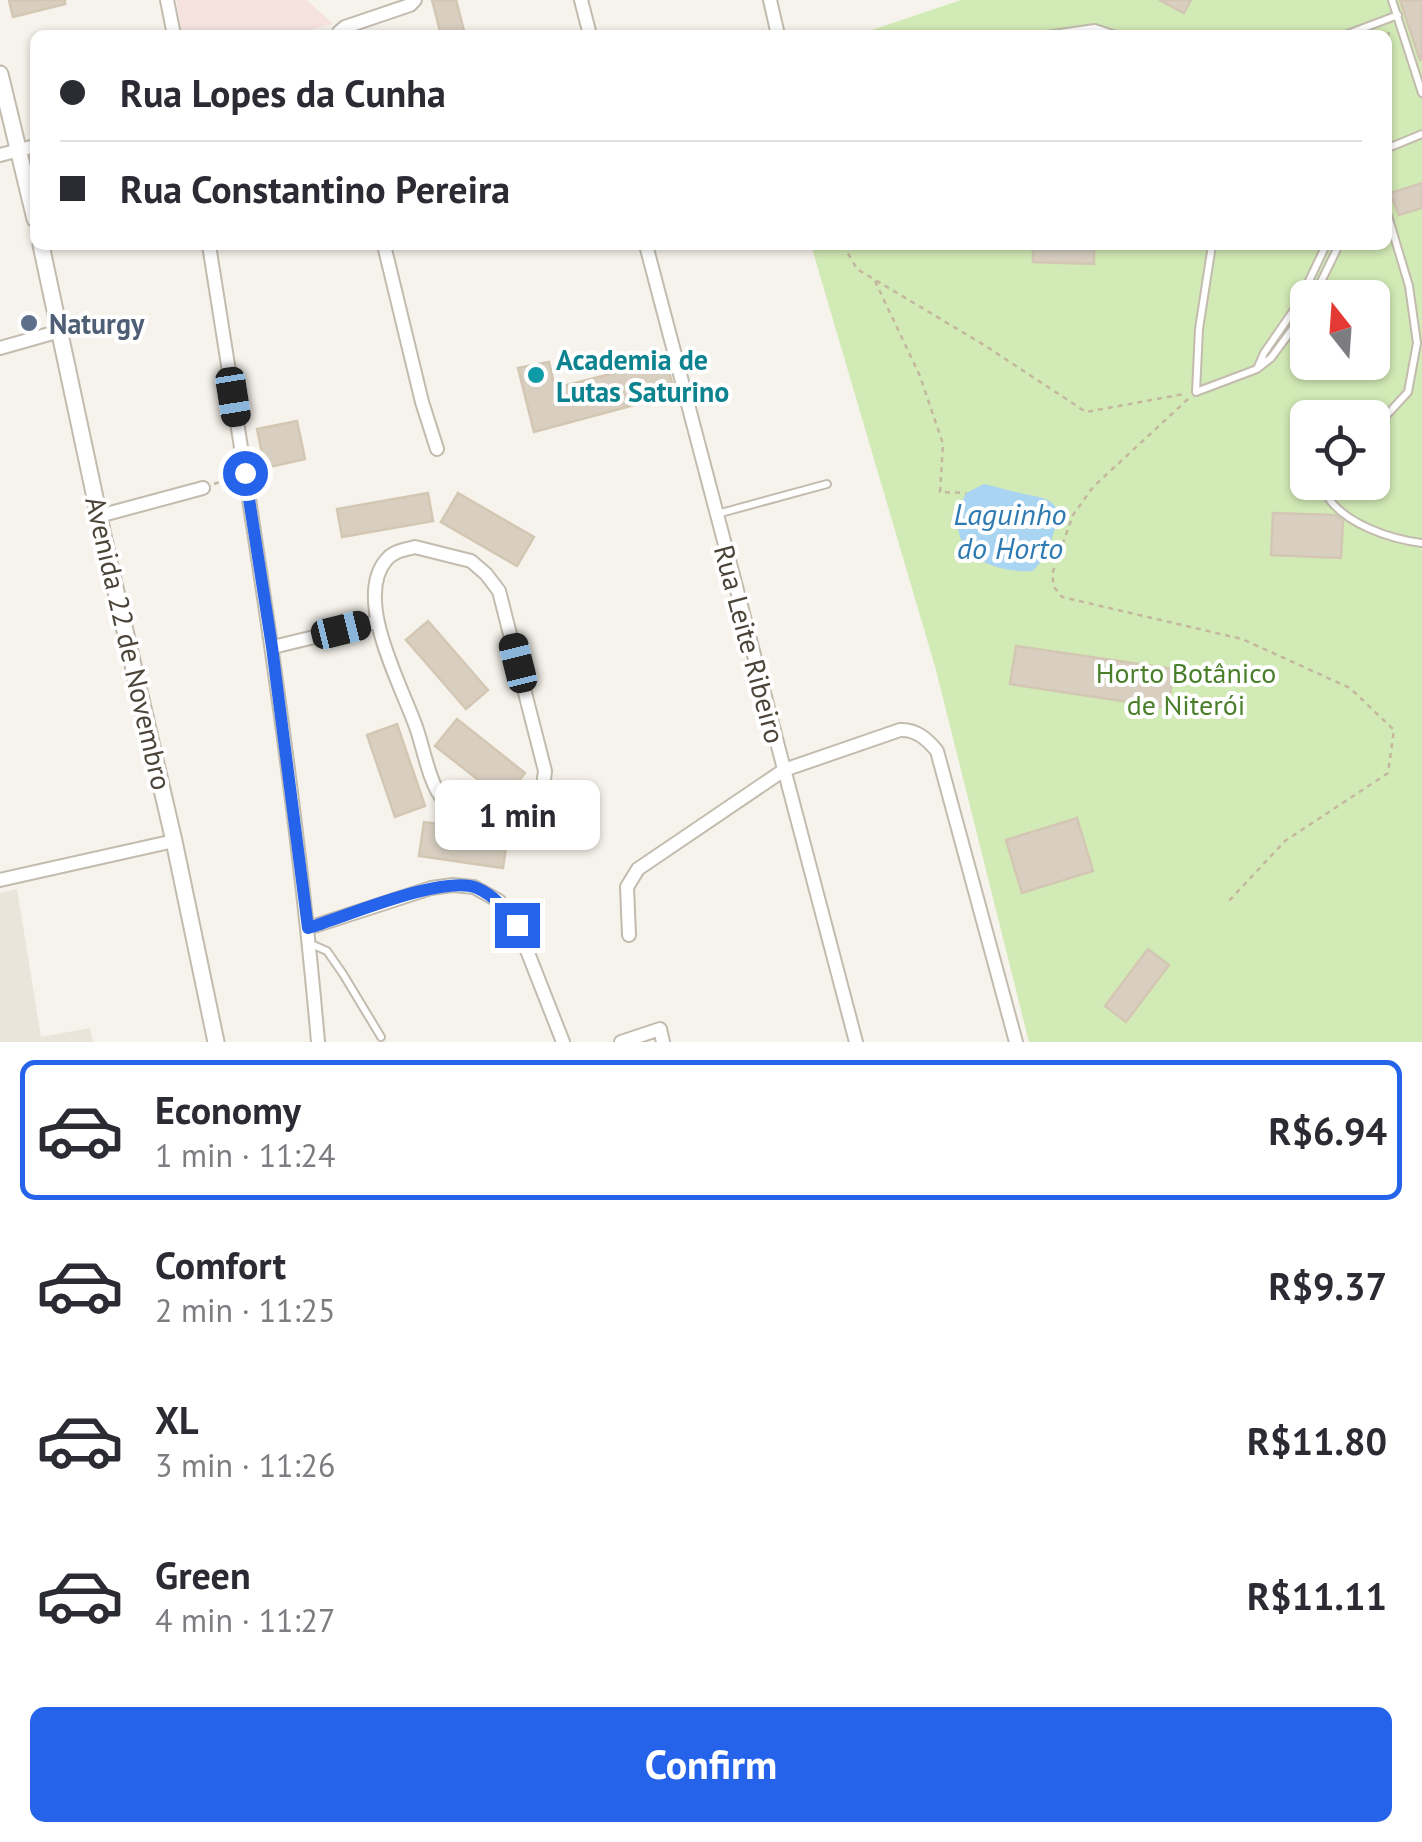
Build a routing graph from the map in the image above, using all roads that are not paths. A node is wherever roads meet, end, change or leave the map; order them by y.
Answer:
1 (167, 0) edge
2 (415, 0) edge
3 (581, 0) edge
4 (770, 0) edge
5 (1392, 0) edge
6 (1398, 15) junction
7 (173, 30) edge
8 (342, 30) edge
9 (589, 30) edge
10 (777, 30) edge
11 (1358, 30) edge
12 (0, 74) edge
13 (1422, 93) edge
14 (1422, 134) edge
15 (1392, 146) edge
16 (27, 148) edge
17 (0, 156) edge
18 (30, 175) edge
19 (1392, 229) edge
20 (42, 250) edge
21 (211, 250) edge
22 (385, 250) edge
23 (647, 250) edge
24 (1211, 250) edge
25 (1324, 250) edge
26 (1337, 250) edge
27 (1322, 280) edge
28 (60, 331) junction
29 (1290, 332) edge
30 (0, 348) edge
31 (1257, 369) junction
32 (1390, 412) edge
33 (437, 449) dead end
34 (827, 484) dead end
35 (204, 488) road end
36 (1329, 500) edge
37 (716, 514) junction
38 (99, 516) junction
39 (1422, 542) edge
40 (376, 622) junction
41 (272, 647) junction
42 (784, 770) junction
43 (174, 841) junction
44 (0, 880) edge
45 (308, 928) junction
46 (629, 934) dead end
47 (310, 944) junction
48 (381, 1036) dead end
49 (216, 1042) edge
50 (318, 1042) edge
51 (563, 1042) edge
52 (621, 1042) edge
53 (663, 1042) edge
54 (856, 1042) edge
55 (1016, 1042) edge

1 - 7 street
2 - 8 street
3 - 9 street
4 - 10 street
5 - 6 lane
6 - 11 lane
6 - 13 lane
12 - 16 street
14 - 15 lane
16 - 17 street
16 - 18 street
19 - 32 lane
20 - 28 street, Avenida 22 de Novembro
21 - 41 street
22 - 33 street
23 - 37 street, Rua Leite Ribeiro
24 - 31 lane
25 - 31 lane
26 - 27 lane
28 - 30 street
28 - 38 street, Avenida 22 de Novembro
29 - 31 lane
34 - 37 lane
35 - 38 street
36 - 39 lane
37 - 42 street, Rua Leite Ribeiro
38 - 43 street, Avenida 22 de Novembro
40 - 40 street
40 - 41 street
41 - 45 street
42 - 46 street
42 - 54 street, Rua Leite Ribeiro
42 - 55 street
43 - 44 street
43 - 49 street, Avenida 22 de Novembro
45 - 47 street
45 - 51 street
47 - 48 lane
47 - 50 street
52 - 53 street

